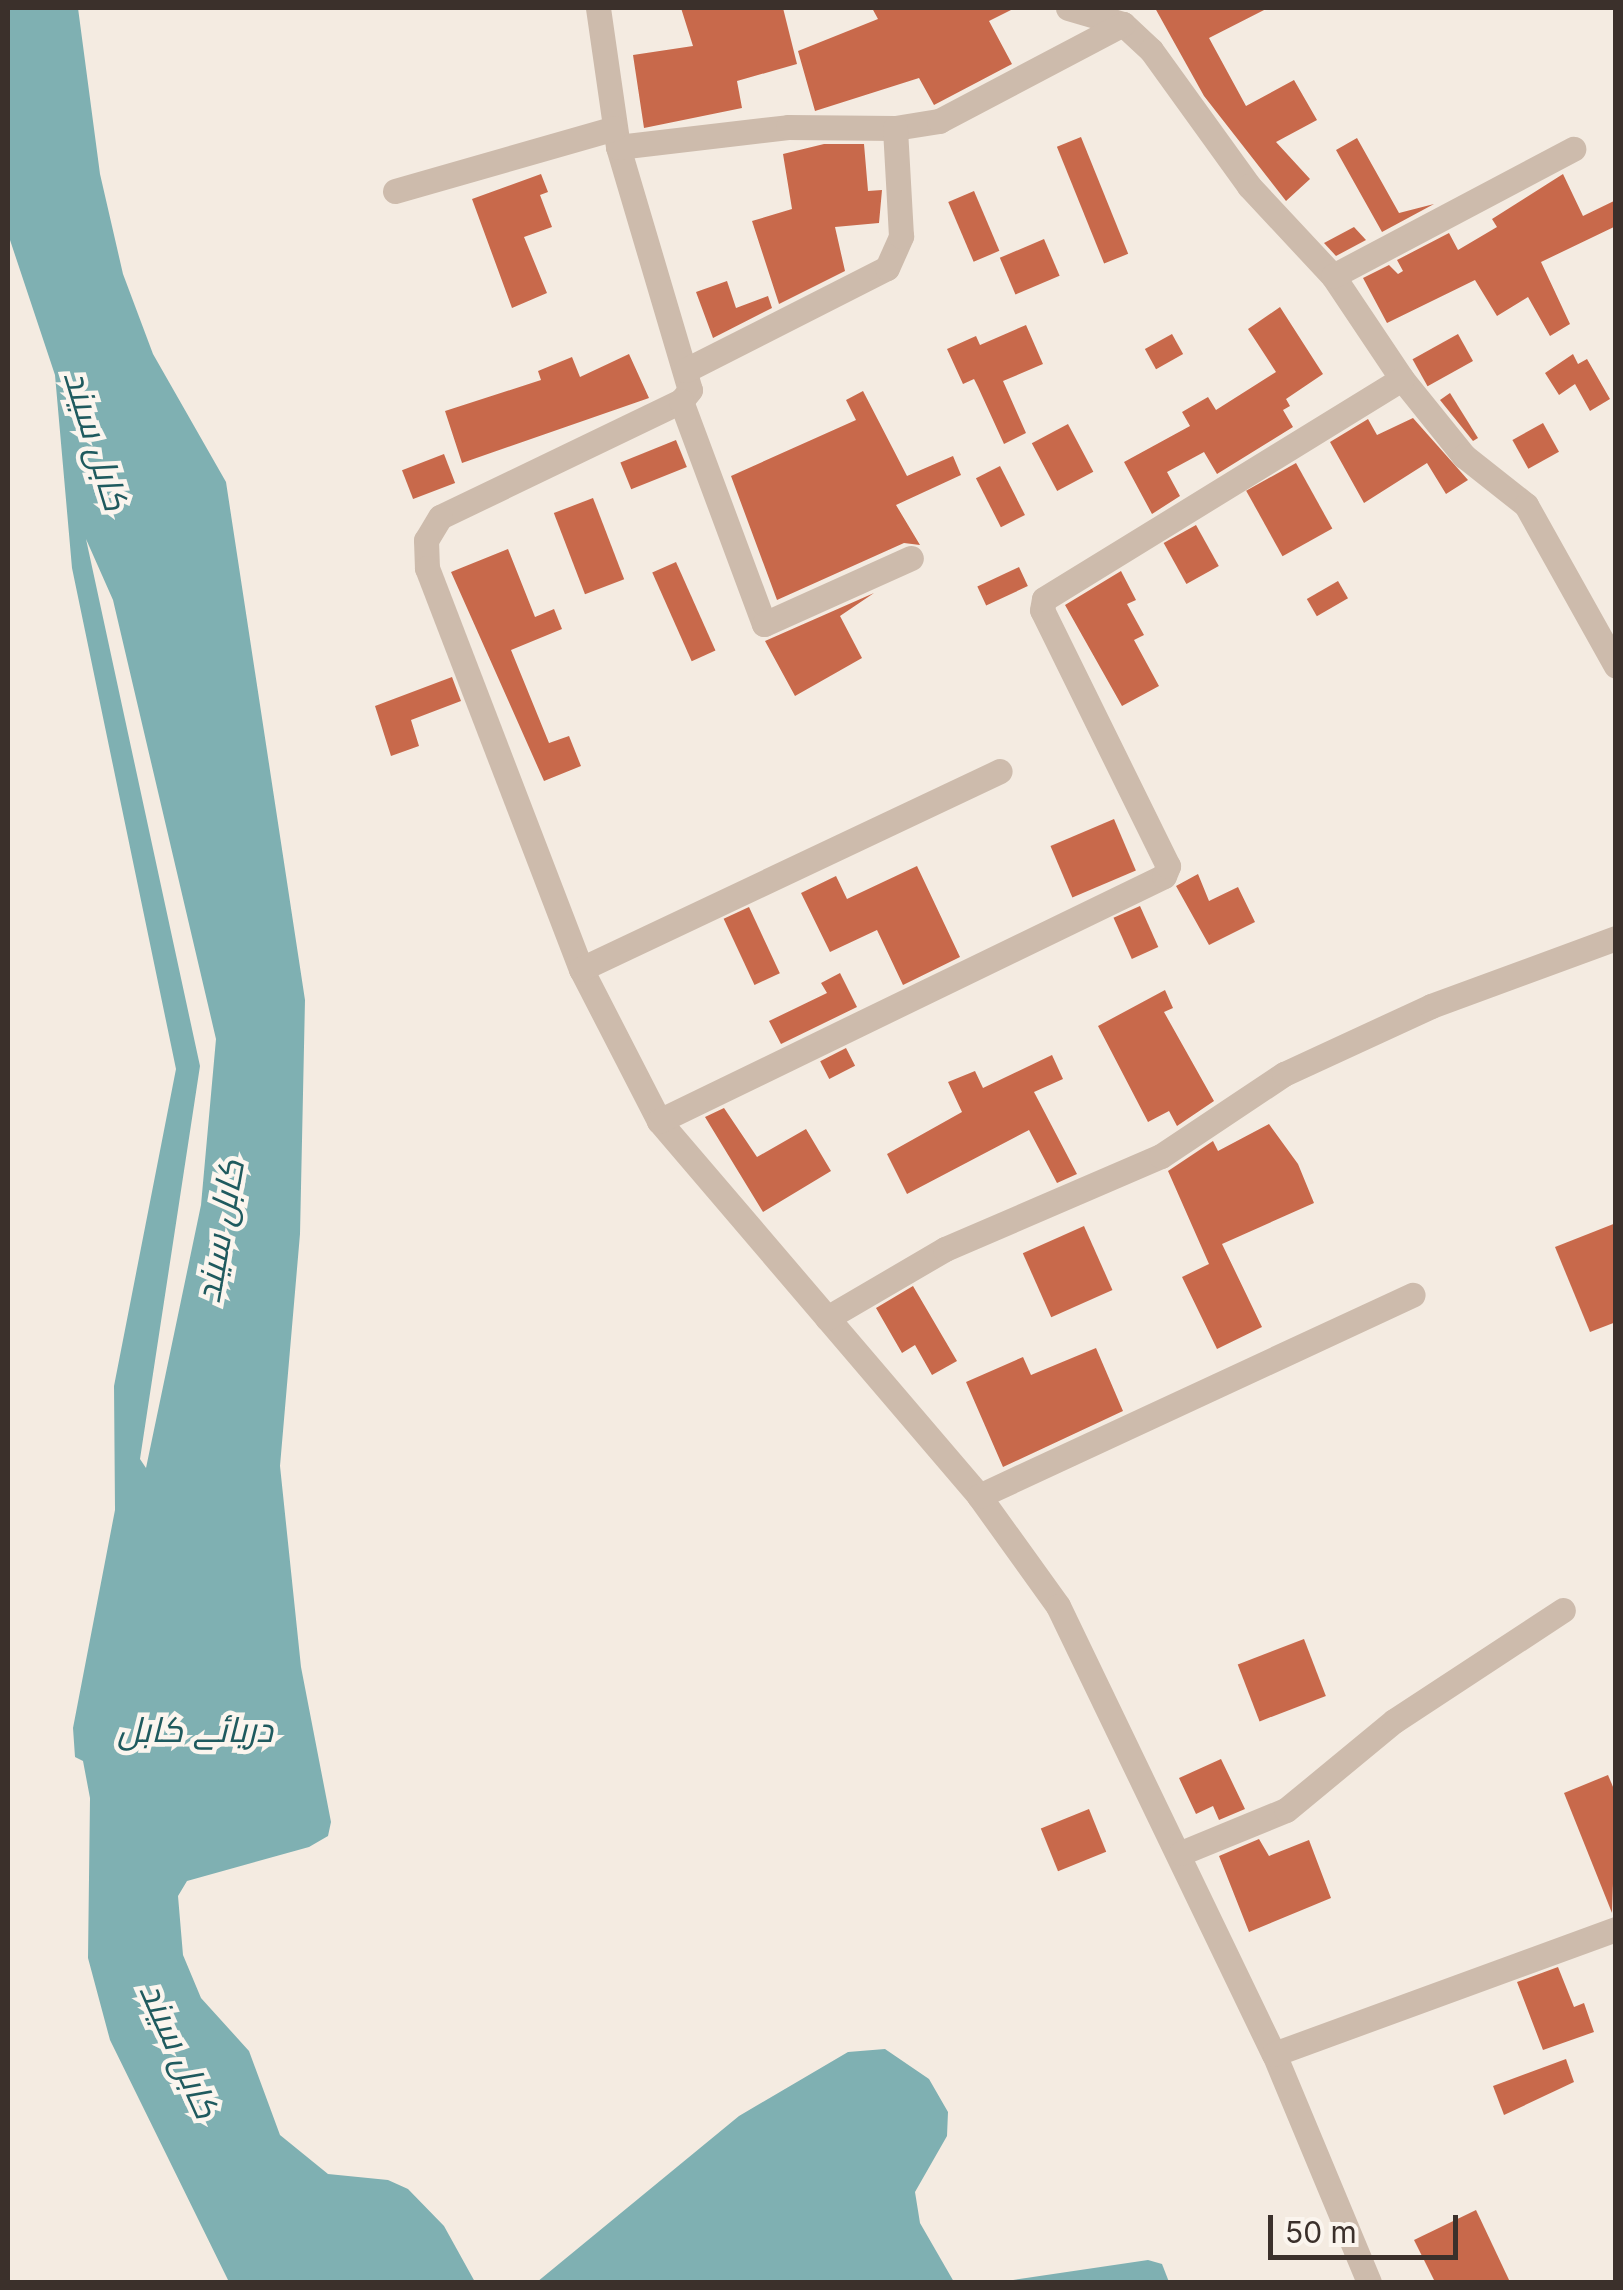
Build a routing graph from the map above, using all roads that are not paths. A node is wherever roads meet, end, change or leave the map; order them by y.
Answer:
1 (598, 8) edge
2 (1068, 8) edge
3 (1124, 24) junction
4 (894, 128) junction
5 (616, 138) junction
6 (1573, 148) dead end
7 (395, 191) dead end
8 (1334, 276) junction
9 (686, 370) junction
10 (1402, 379) junction
11 (681, 402) junction
12 (911, 558) dead end
13 (1616, 666) edge
14 (1000, 771) dead end
15 (1616, 938) edge
16 (581, 969) junction
17 (659, 1121) junction
18 (1413, 1295) dead end
19 (826, 1318) junction
20 (979, 1496) junction
21 (1563, 1610) dead end
22 (1180, 1853) junction
23 (1616, 1929) edge
24 (1274, 2054) junction
25 (1369, 2282) edge

1 - 5 street
2 - 3 street
3 - 4 street
3 - 8 street
4 - 5 street
4 - 9 street
5 - 7 street
5 - 9 street
6 - 8 street
8 - 10 street
9 - 11 street
10 - 13 street
10 - 17 street
11 - 12 street
11 - 16 street
14 - 16 street
15 - 19 street
16 - 17 street
17 - 19 street
18 - 20 street
19 - 20 street
20 - 22 street
21 - 22 street
22 - 24 street
23 - 24 street
24 - 25 street

